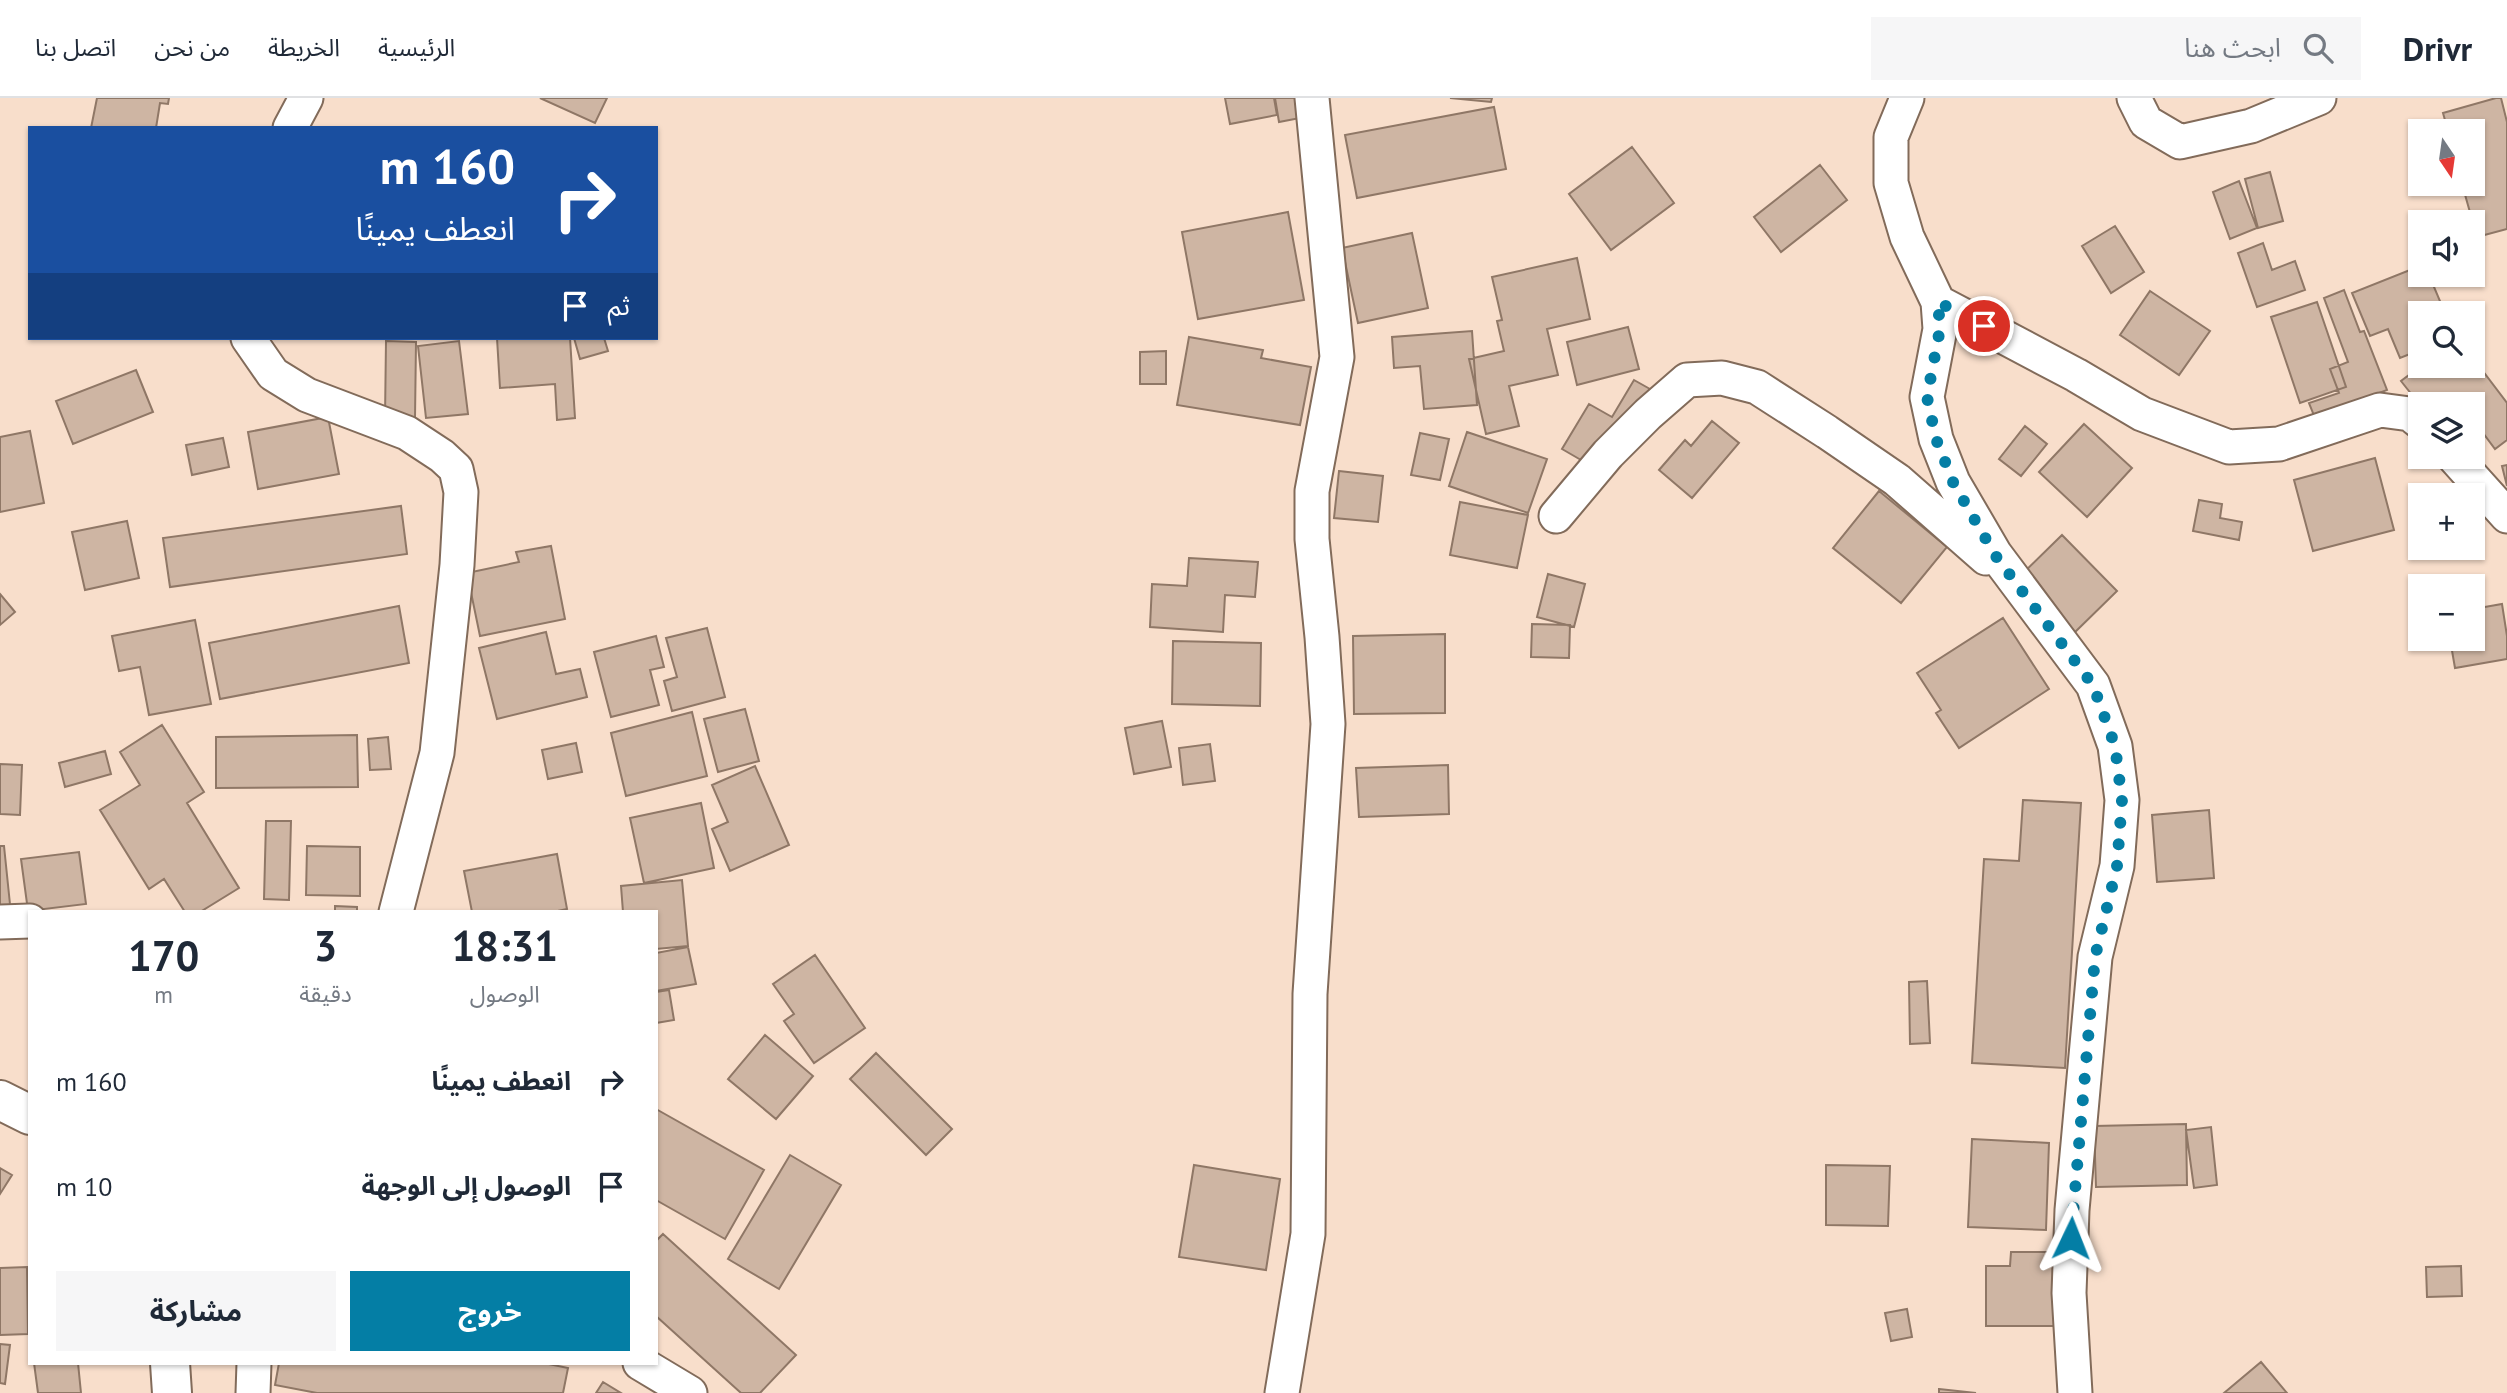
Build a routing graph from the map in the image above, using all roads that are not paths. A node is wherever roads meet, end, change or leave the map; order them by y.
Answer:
1 (306, 98) edge
2 (1312, 98) edge
3 (1907, 98) edge
4 (2134, 98) edge
5 (2319, 98) edge
6 (291, 126) edge
7 (1938, 302) junction
8 (249, 340) edge
9 (2408, 414) edge
10 (2465, 469) edge
11 (1556, 516) dead end
12 (2507, 516) edge
13 (2019, 587) junction
14 (397, 910) edge
15 (28, 921) edge
16 (0, 922) edge
17 (0, 1100) edge
18 (28, 1114) edge
19 (170, 1365) edge
20 (254, 1365) edge
21 (643, 1365) edge
22 (172, 1393) edge
23 (253, 1393) edge
24 (690, 1393) edge
25 (1282, 1393) edge
26 (2075, 1393) edge

1 - 6 street
2 - 25 street
3 - 7 street
4 - 5 street
7 - 9 street
7 - 13 street
8 - 14 street
10 - 12 street
11 - 13 street
13 - 26 street
15 - 16 street
17 - 18 main road
19 - 22 main road
20 - 23 street
21 - 24 street

